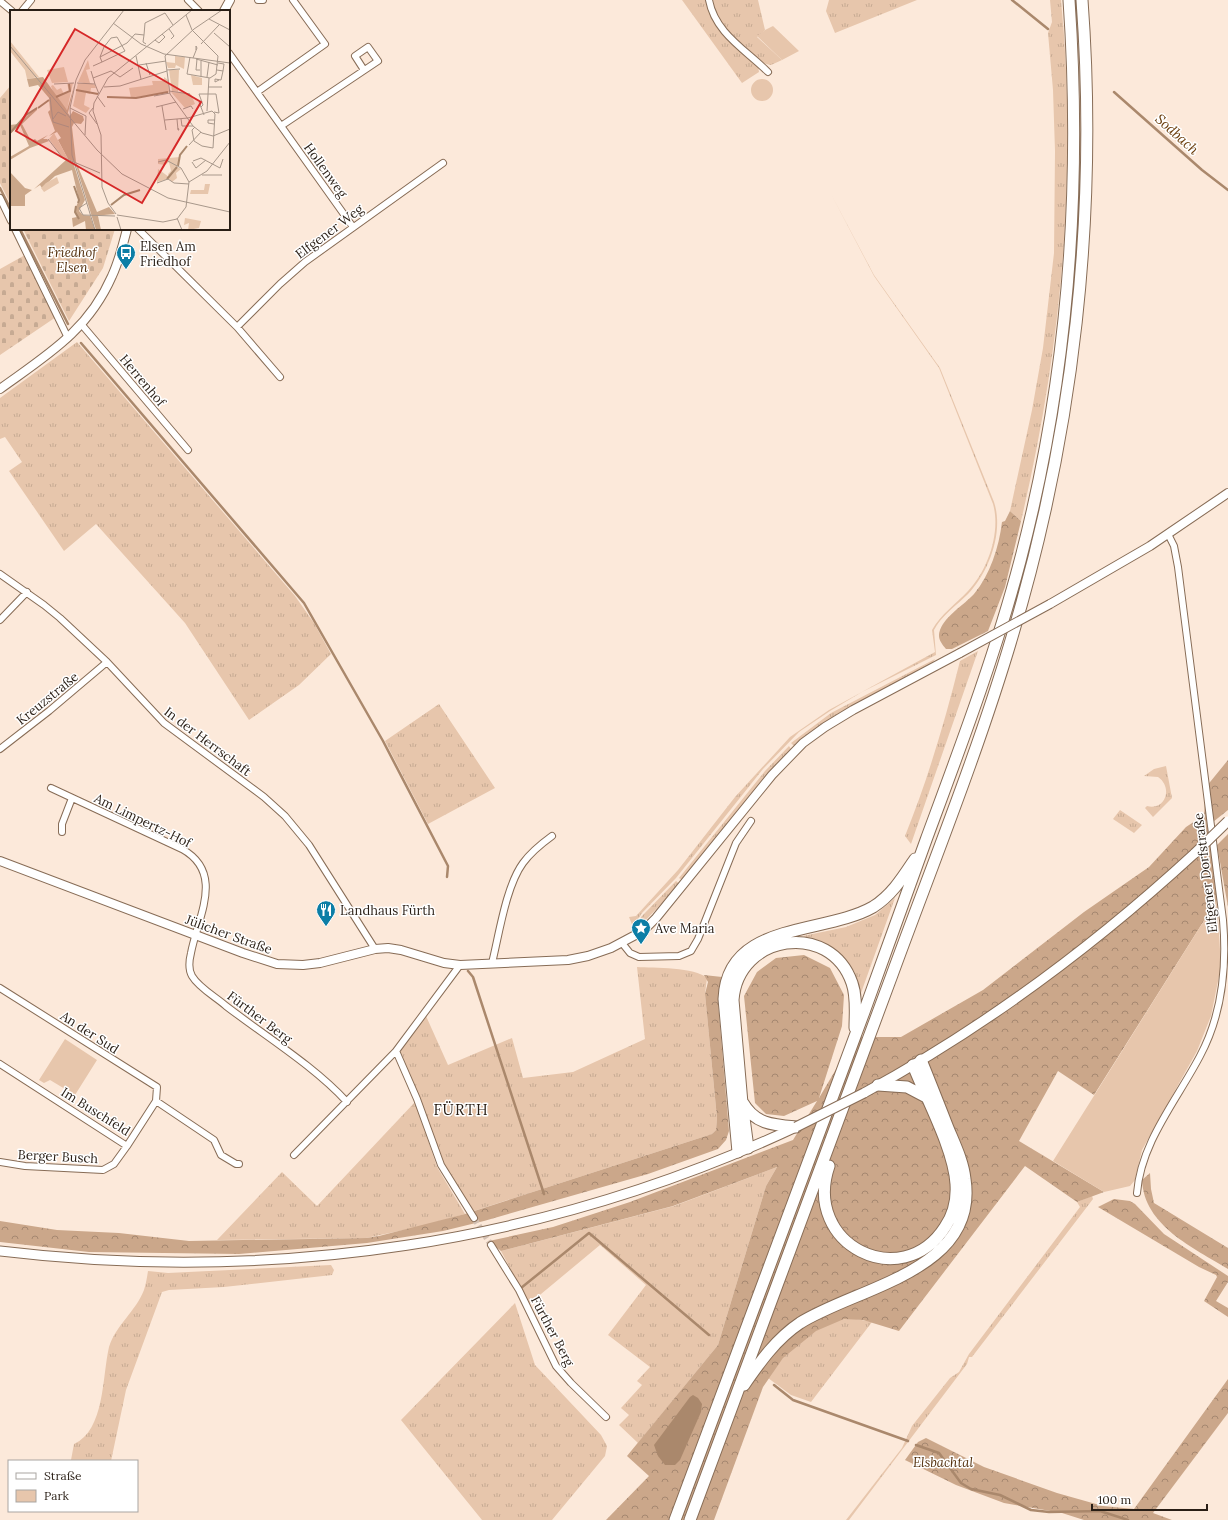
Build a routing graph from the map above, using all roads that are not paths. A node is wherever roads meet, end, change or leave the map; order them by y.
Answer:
1 (31, 0) edge
2 (188, 0) edge
3 (230, 0) edge
4 (258, 0) edge
5 (263, 0) edge
6 (293, 0) edge
7 (710, 0) edge
8 (1069, 0) edge
9 (1082, 0) edge
10 (0, 1) edge
11 (11, 10) edge
12 (23, 10) edge
13 (198, 10) edge
14 (225, 10) edge
15 (230, 54) edge
16 (364, 70) dead end
17 (768, 72) dead end
18 (257, 92) junction
19 (281, 126) junction
20 (443, 163) dead end
21 (0, 198) edge
22 (10, 219) edge
23 (353, 227) junction
24 (15, 230) edge
25 (127, 230) edge
26 (139, 230) edge
27 (82, 325) junction
28 (237, 327) junction
29 (68, 338) junction
30 (280, 377) dead end
31 (0, 389) edge
32 (188, 450) dead end
33 (1228, 493) edge
34 (1168, 534) junction
35 (0, 574) edge
36 (26, 592) junction
37 (0, 620) edge
38 (107, 662) junction
39 (0, 749) edge
40 (51, 788) dead end
41 (72, 798) junction
42 (751, 821) dead end
43 (1228, 821) edge
44 (62, 832) dead end
45 (552, 836) dead end
46 (922, 849) junction
47 (0, 861) edge
48 (194, 935) junction
49 (623, 942) junction
50 (375, 949) junction
51 (492, 964) junction
52 (460, 965) junction
53 (0, 988) edge
54 (854, 1038) junction
55 (396, 1051) junction
56 (917, 1062) junction
57 (0, 1064) edge
58 (878, 1085) junction
59 (926, 1098) junction
60 (156, 1101) junction
61 (347, 1102) junction
62 (742, 1103) junction
63 (840, 1115) junction
64 (796, 1127) junction
65 (127, 1146) junction
66 (743, 1150) junction
67 (294, 1155) dead end
68 (0, 1162) edge
69 (238, 1164) dead end
70 (1137, 1193) dead end
71 (474, 1218) tunnel mouth
72 (491, 1245) tunnel mouth
73 (0, 1251) edge
74 (735, 1397) junction
75 (606, 1417) dead end
76 (675, 1520) edge
77 (690, 1520) edge

1 - 12 street
2 - 13 street
3 - 14 street
4 - 5 street
6 - 18 street
7 - 17 street
8 - 46 highway
9 - 63 highway
10 - 11 street
15 - 18 street, Hollenweg
16 - 19 street
18 - 19 street, Hollenweg
19 - 23 street, Hollenweg
20 - 23 street, Elfgener Weg
21 - 22 street
23 - 28 street, Elfgener Weg
24 - 29 street
25 - 27 street
26 - 28 street
27 - 29 street
27 - 32 street, Herrenhof
28 - 30 street
29 - 31 street
33 - 34 street, Jülicher Straße
34 - 49 street, Jülicher Straße, bridge
34 - 70 street, Elfgener Dorfstraße
35 - 36 street, In der Herrschaft
36 - 37 street
36 - 38 street, In der Herrschaft
38 - 39 street, Kreuzstraße
38 - 50 street, In der Herrschaft
40 - 41 street, Am Limpertz-Hof
41 - 44 street
41 - 48 street, Am Limpertz-Hof
42 - 49 street
43 - 56 main road, bridge
45 - 51 street
46 - 54 highway
46 - 66 highway
47 - 48 street, Jülicher Straße
48 - 50 street, Jülicher Straße
48 - 61 street, Fürther Berg
49 - 51 street, Jülicher Straße
50 - 52 street, Jülicher Straße
51 - 52 street, Jülicher Straße
52 - 55 street
53 - 60 street, An der Sud
54 - 62 highway
54 - 76 highway
55 - 61 street
55 - 71 street
56 - 58 main road
56 - 59 highway
56 - 74 highway
57 - 65 street, Im Buschfeld
58 - 59 highway
58 - 64 main road, bridge
59 - 63 highway
60 - 65 street, Im Buschfeld
60 - 69 street
61 - 67 street
62 - 64 highway
62 - 66 highway
63 - 74 highway
64 - 66 main road
65 - 68 street, Berger Busch
66 - 73 main road
72 - 75 street, Fürther Berg
74 - 77 highway

